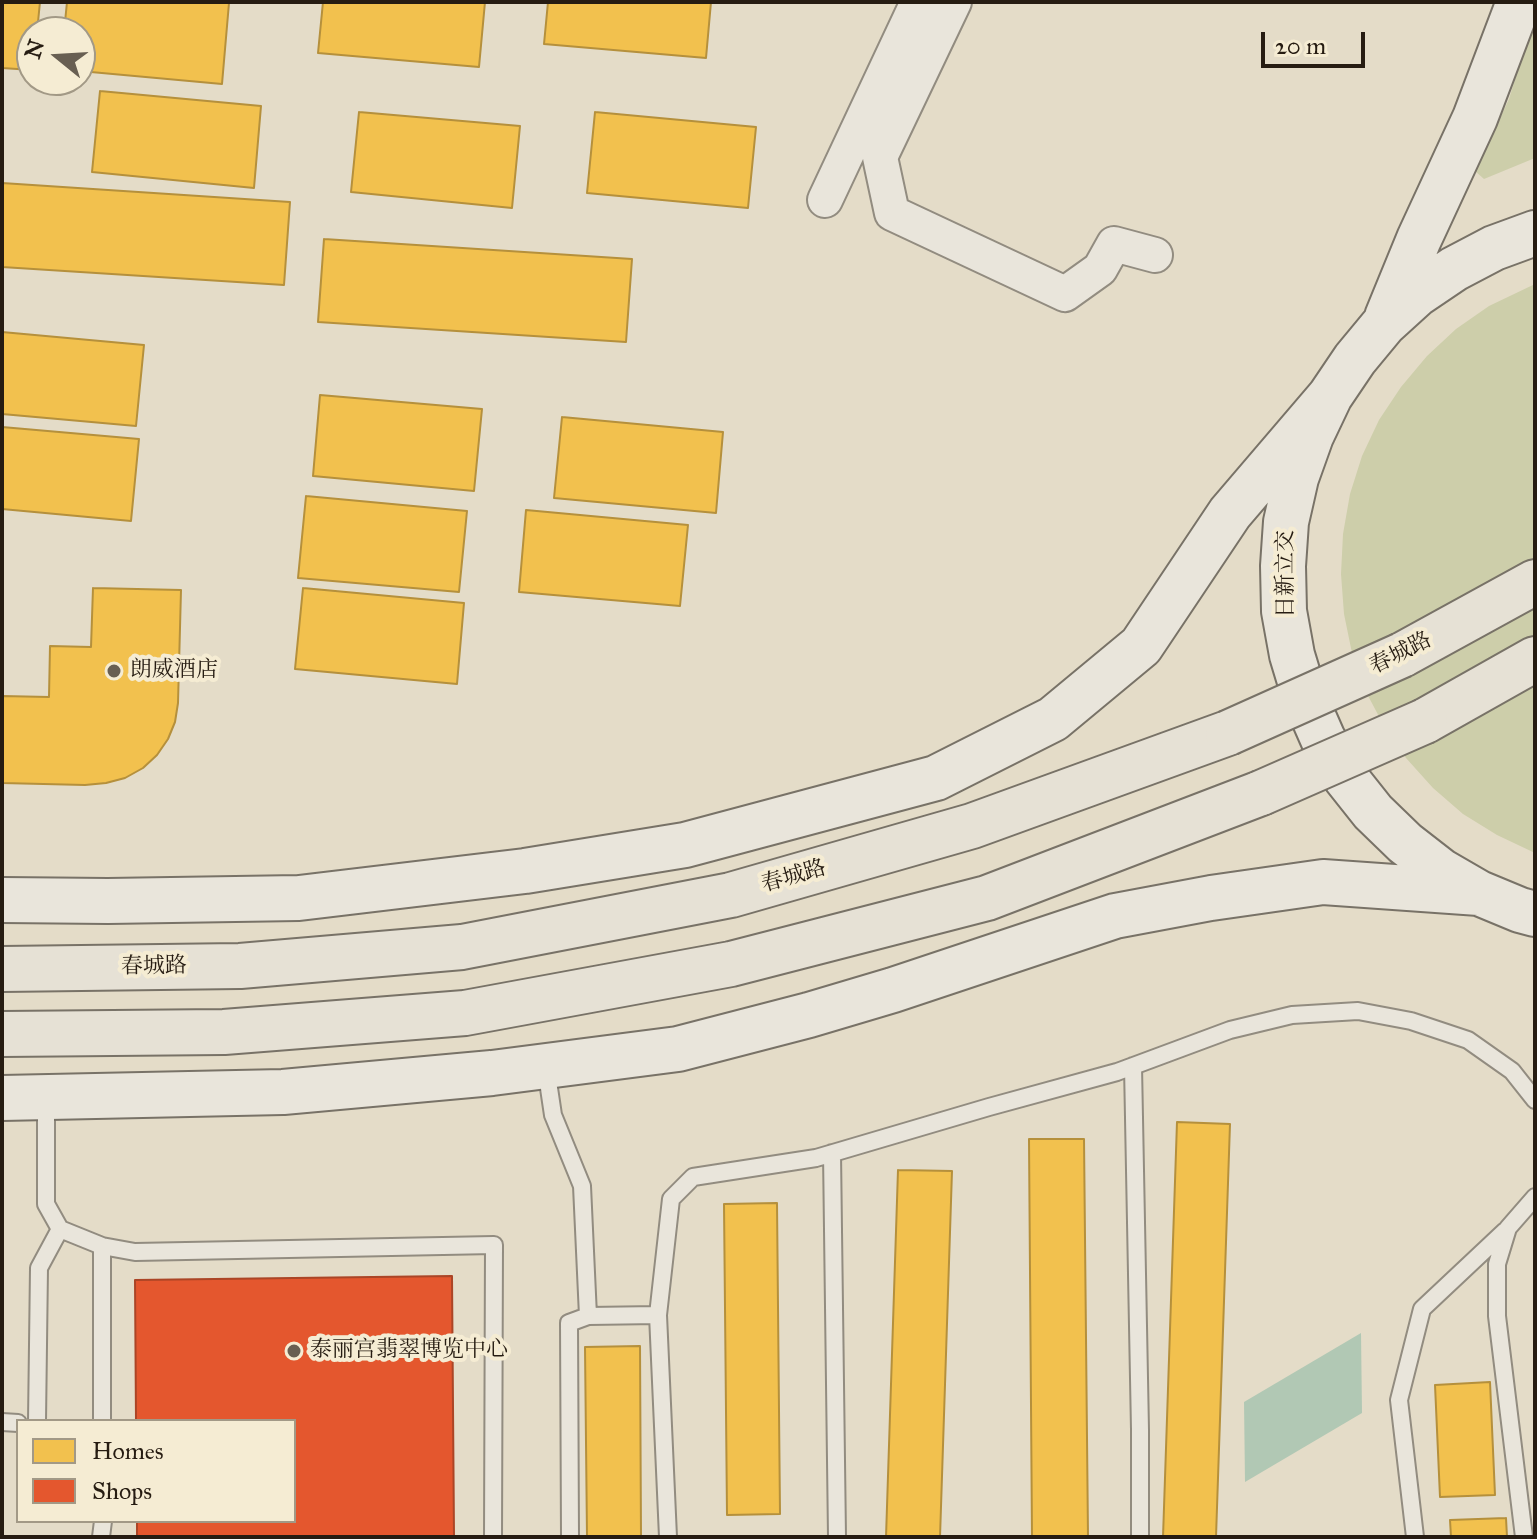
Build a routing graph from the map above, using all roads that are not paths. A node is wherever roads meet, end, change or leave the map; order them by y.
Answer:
1 (918, 2) edge
2 (954, 2) edge
3 (1519, 2) edge
4 (825, 200) dead end
5 (1535, 233) edge
6 (1155, 255) dead end
7 (1384, 324) junction
8 (1330, 396) junction
9 (1535, 582) edge
10 (1535, 659) edge
11 (1479, 893) junction
12 (2, 900) edge
13 (1535, 914) edge
14 (2, 969) edge
15 (2, 1034) edge
16 (545, 1066) junction
17 (1133, 1066) junction
18 (2, 1098) edge
19 (46, 1098) junction
20 (1535, 1100) edge
21 (832, 1153) junction
22 (1535, 1197) edge
23 (1508, 1228) junction
24 (60, 1229) junction
25 (102, 1246) junction
26 (658, 1315) junction
27 (588, 1316) junction
28 (37, 1419) edge
29 (102, 1419) edge
30 (493, 1537) edge
31 (570, 1537) edge
32 (668, 1537) edge
33 (837, 1537) edge
34 (1140, 1537) edge
35 (1415, 1537) edge
36 (1524, 1537) edge

1 - 4 street
2 - 6 street
3 - 7 main road
5 - 7 main road, 日新立交
7 - 8 main road, 日新立交
8 - 11 main road, 日新立交
8 - 12 main road
9 - 14 main road, 春城路, bridge
10 - 15 main road, bridge
11 - 13 main road, 日新立交
11 - 16 main road
16 - 19 main road
16 - 27 lane
17 - 20 lane
17 - 21 lane
17 - 34 lane
18 - 19 main road
19 - 24 lane
21 - 26 lane
21 - 33 lane
22 - 23 lane
23 - 35 lane
23 - 36 lane
24 - 25 lane
24 - 28 lane
25 - 29 lane
25 - 30 lane
26 - 27 lane
26 - 32 lane
27 - 31 lane

